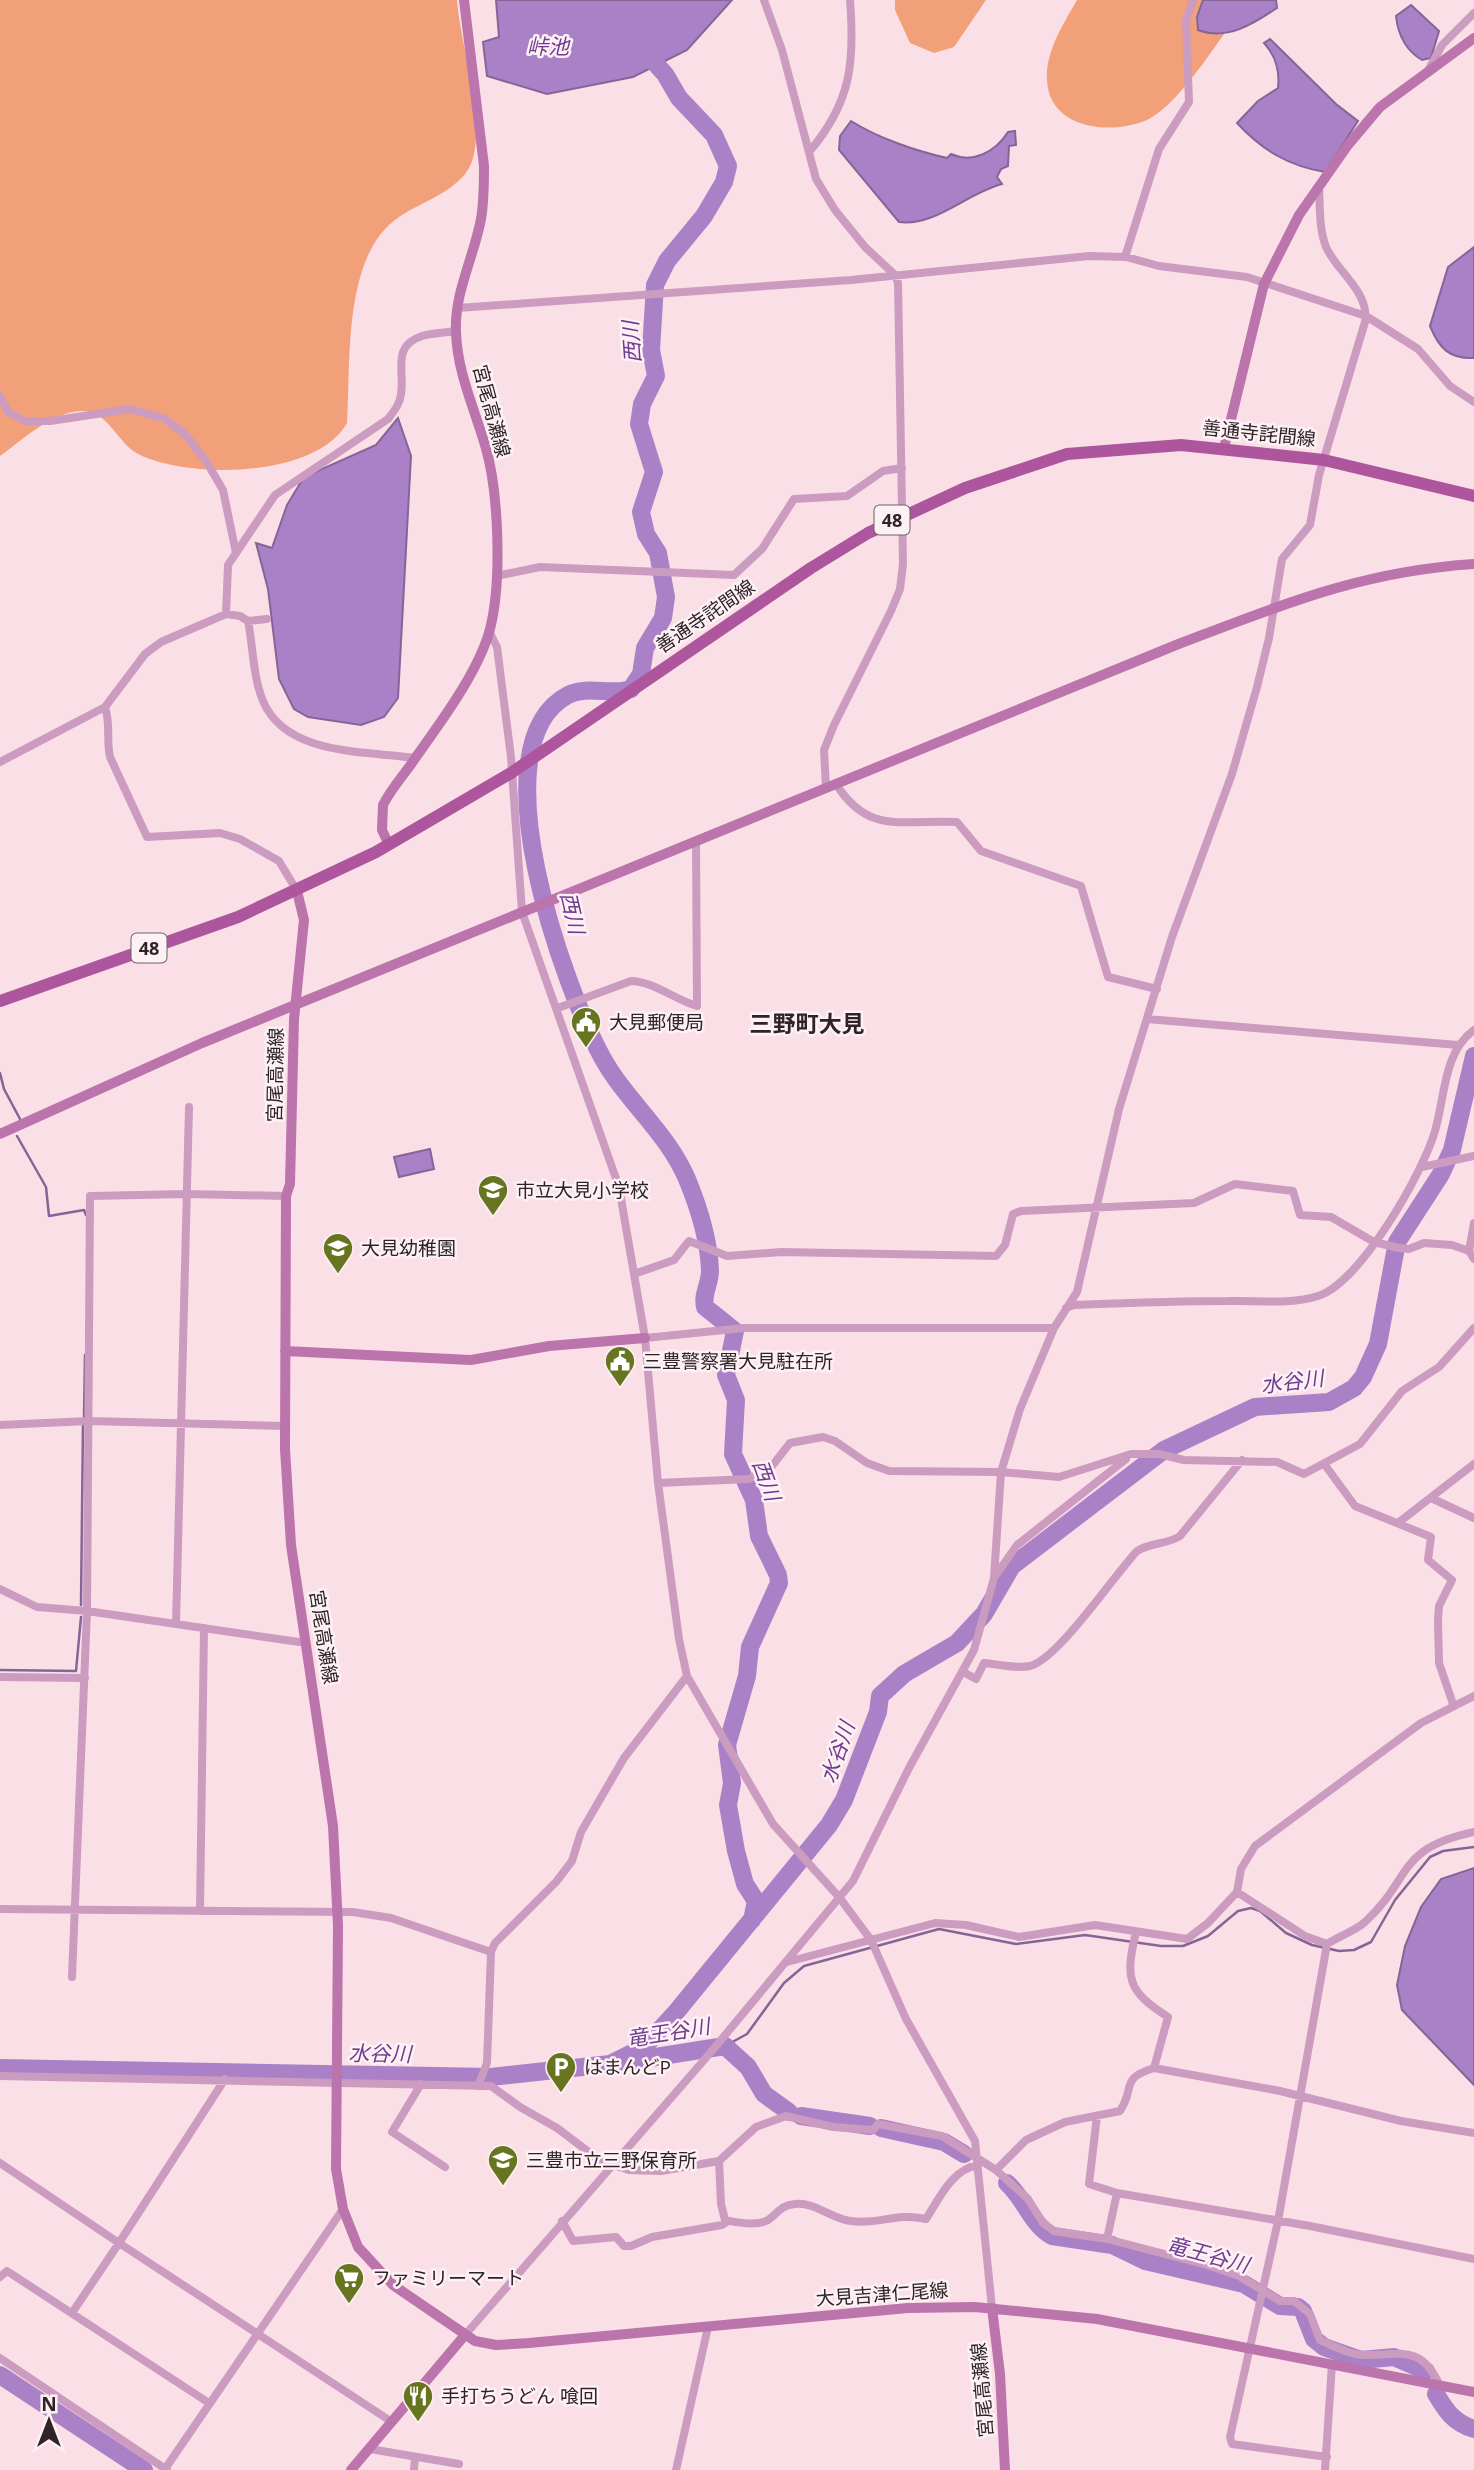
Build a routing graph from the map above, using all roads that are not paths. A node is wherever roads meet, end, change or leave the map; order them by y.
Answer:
1 (464, 0) edge
2 (764, 0) edge
3 (849, 0) edge
4 (1193, 0) edge
5 (1474, 13) edge
6 (1474, 38) edge
7 (1429, 69) junction
8 (809, 152) junction
9 (1320, 187) junction
10 (1125, 257) junction
11 (895, 275) junction
12 (1264, 284) junction
13 (458, 308) junction
14 (1366, 316) junction
15 (455, 331) junction
16 (0, 396) edge
17 (1474, 402) edge
18 (1224, 447) junction
19 (1324, 460) junction
20 (902, 468) junction
21 (1474, 496) edge
22 (904, 514) junction
23 (236, 554) junction
24 (1474, 564) edge
25 (496, 576) junction
26 (1274, 608) junction
27 (226, 614) junction
28 (267, 619) dead end
29 (248, 621) junction
30 (489, 631) junction
31 (105, 707) junction
32 (416, 758) junction
33 (0, 762) edge
34 (511, 773) junction
35 (831, 786) junction
36 (696, 841) junction
37 (389, 845) junction
38 (298, 891) junction
39 (522, 912) junction
40 (1157, 989) junction
41 (0, 1001) edge
42 (295, 1006) junction
43 (558, 1008) junction
44 (1147, 1019) junction
45 (1474, 1030) edge
46 (1458, 1045) junction
47 (189, 1107) dead end
48 (0, 1134) edge
49 (1474, 1156) edge
50 (1422, 1167) junction
51 (187, 1194) junction
52 (286, 1196) junction
53 (1096, 1208) junction
54 (1474, 1223) edge
55 (1374, 1242) junction
56 (1469, 1251) junction
57 (1474, 1259) edge
58 (634, 1274) junction
59 (1066, 1308) junction
60 (1054, 1328) junction
61 (1474, 1328) edge
62 (645, 1338) junction
63 (285, 1351) junction
64 (89, 1420) junction
65 (0, 1425) edge
66 (182, 1425) junction
67 (284, 1426) junction
68 (1131, 1454) junction
69 (1242, 1460) junction
70 (1474, 1464) edge
71 (1325, 1465) junction
72 (1002, 1472) junction
73 (658, 1483) junction
74 (1431, 1499) junction
75 (1474, 1518) edge
76 (1398, 1523) junction
77 (995, 1578) junction
78 (0, 1589) edge
79 (87, 1611) junction
80 (176, 1624) junction
81 (204, 1628) junction
82 (299, 1642) dead end
83 (963, 1671) junction
84 (687, 1676) junction
85 (0, 1677) edge
86 (85, 1678) junction
87 (1474, 1696) edge
88 (1453, 1704) junction
89 (1474, 1832) edge
90 (1237, 1892) junction
91 (839, 1896) junction
92 (0, 1909) edge
93 (75, 1910) junction
94 (200, 1911) junction
95 (338, 1912) junction
96 (1134, 1938) junction
97 (873, 1943) junction
98 (1327, 1944) junction
99 (491, 1952) junction
100 (787, 1962) junction
101 (72, 1977) dead end
102 (1154, 2068) junction
103 (0, 2076) edge
104 (225, 2079) junction
105 (337, 2083) junction
106 (421, 2084) junction
107 (478, 2085) junction
108 (1300, 2096) junction
109 (1097, 2116) junction
110 (1474, 2133) edge
111 (719, 2161) junction
112 (977, 2161) junction
113 (0, 2163) edge
114 (611, 2166) junction
115 (445, 2167) dead end
116 (996, 2170) junction
117 (1117, 2193) junction
118 (343, 2209) junction
119 (562, 2221) junction
120 (728, 2221) junction
121 (1279, 2221) junction
122 (1107, 2239) junction
123 (119, 2243) junction
124 (1474, 2259) edge
125 (0, 2277) edge
126 (1261, 2293) junction
127 (992, 2308) junction
128 (72, 2313) junction
129 (708, 2327) junction
130 (257, 2333) junction
131 (465, 2335) junction
132 (1248, 2348) junction
133 (0, 2358) edge
134 (1332, 2364) junction
135 (1439, 2384) junction
136 (1474, 2392) edge
137 (209, 2403) junction
138 (392, 2422) junction
139 (370, 2449) junction
140 (415, 2457) junction
141 (1327, 2457) junction
142 (458, 2464) dead end
143 (166, 2470) edge
144 (352, 2470) edge
145 (414, 2470) edge
146 (676, 2470) edge
147 (1005, 2470) edge
148 (1325, 2470) edge

1 - 13 main road, 宮尾高瀬線
2 - 8 street
3 - 8 street
4 - 10 street
5 - 7 street
6 - 7 main road
7 - 9 main road
8 - 11 street
9 - 12 main road
9 - 14 street
10 - 11 street
10 - 12 street
11 - 13 street
11 - 20 street
12 - 14 street
12 - 18 main road
13 - 15 main road, 宮尾高瀬線
14 - 17 street
14 - 19 street
15 - 23 street
15 - 25 main road, 宮尾高瀬線
16 - 23 street
18 - 19 main road, 善通寺詫間線 / 48
18 - 22 main road, 善通寺詫間線 / 48
19 - 21 main road, 善通寺詫間線 / 48
19 - 26 street
20 - 22 street
20 - 25 street
22 - 34 main road, 善通寺詫間線 / 48
22 - 35 street
23 - 27 street
24 - 26 main road
25 - 30 main road, 宮尾高瀬線
26 - 35 main road
26 - 40 street
27 - 29 street
27 - 31 street
28 - 29 street
29 - 32 street
30 - 32 main road, 宮尾高瀬線
30 - 34 street
31 - 33 street
31 - 38 street
32 - 37 main road, 宮尾高瀬線
34 - 37 main road, 善通寺詫間線 / 48
34 - 39 street
35 - 36 main road
35 - 40 street
36 - 39 main road
36 - 43 street
37 - 38 main road, 善通寺詫間線 / 48
38 - 41 main road, 善通寺詫間線 / 48
38 - 42 main road, 宮尾高瀬線
39 - 42 main road
39 - 43 street
40 - 44 street
42 - 48 main road
42 - 52 main road, 宮尾高瀬線
43 - 58 street
44 - 46 street
44 - 53 street
45 - 46 street
46 - 50 street
47 - 51 street
49 - 50 street
50 - 55 street
51 - 52 street
51 - 64 street
51 - 66 street
52 - 63 main road, 宮尾高瀬線
53 - 55 street
53 - 58 street
53 - 59 street
54 - 56 street
55 - 56 street
55 - 59 street
56 - 57 street
58 - 62 street
59 - 60 street
60 - 62 street
60 - 72 street
61 - 71 street
62 - 63 main road
62 - 73 street
63 - 67 main road, 宮尾高瀬線
64 - 65 street
64 - 66 street
64 - 79 street
66 - 67 street
66 - 80 street
67 - 95 main road, 宮尾高瀬線
68 - 69 street
68 - 72 street
68 - 77 street
69 - 71 street
69 - 83 street
70 - 74 street
71 - 76 street
72 - 73 street
72 - 77 street
73 - 84 street
74 - 75 street
74 - 76 street
76 - 88 street
77 - 83 street
78 - 79 street
79 - 80 street
79 - 86 street
80 - 81 street
81 - 82 street
81 - 94 street
83 - 91 street
84 - 91 street
84 - 99 street
85 - 86 street
86 - 93 street
87 - 88 street
88 - 90 street
89 - 98 street
90 - 96 street
90 - 98 street
91 - 97 street
91 - 100 street
92 - 93 street
93 - 94 street
93 - 101 street
94 - 95 street
95 - 99 street
95 - 105 main road, 宮尾高瀬線
96 - 97 street
96 - 102 street
97 - 100 street
97 - 112 street
98 - 108 street
99 - 107 street
100 - 114 street
102 - 108 street
102 - 109 street
103 - 104 street
104 - 105 street
104 - 123 street
105 - 106 street
105 - 118 main road, 宮尾高瀬線
106 - 107 street
106 - 115 street
107 - 114 street
108 - 110 street
108 - 121 street
109 - 116 street
109 - 117 street
111 - 112 street
111 - 114 street
111 - 120 street
112 - 116 street
112 - 120 street
112 - 127 street
113 - 123 street
114 - 119 street
116 - 122 street
117 - 121 street
117 - 122 street
118 - 130 street
118 - 131 main road, 宮尾高瀬線
119 - 120 street
119 - 131 street
121 - 124 street
121 - 126 street
122 - 126 street
123 - 128 street
123 - 130 street
125 - 128 street
126 - 132 street
126 - 135 street
127 - 129 main road, 大見吉津仁尾線
127 - 132 main road, 大見吉津仁尾線
127 - 147 main road, 宮尾高瀬線
128 - 137 street
129 - 131 main road, 大見吉津仁尾線
129 - 146 street
130 - 137 street
130 - 138 street
131 - 138 main road
132 - 134 main road, 大見吉津仁尾線
132 - 141 street
133 - 143 street
134 - 135 main road, 大見吉津仁尾線
134 - 141 street
135 - 136 main road, 大見吉津仁尾線
137 - 143 street
138 - 139 main road
139 - 140 street
139 - 144 main road
140 - 142 street
140 - 145 street
141 - 148 street

